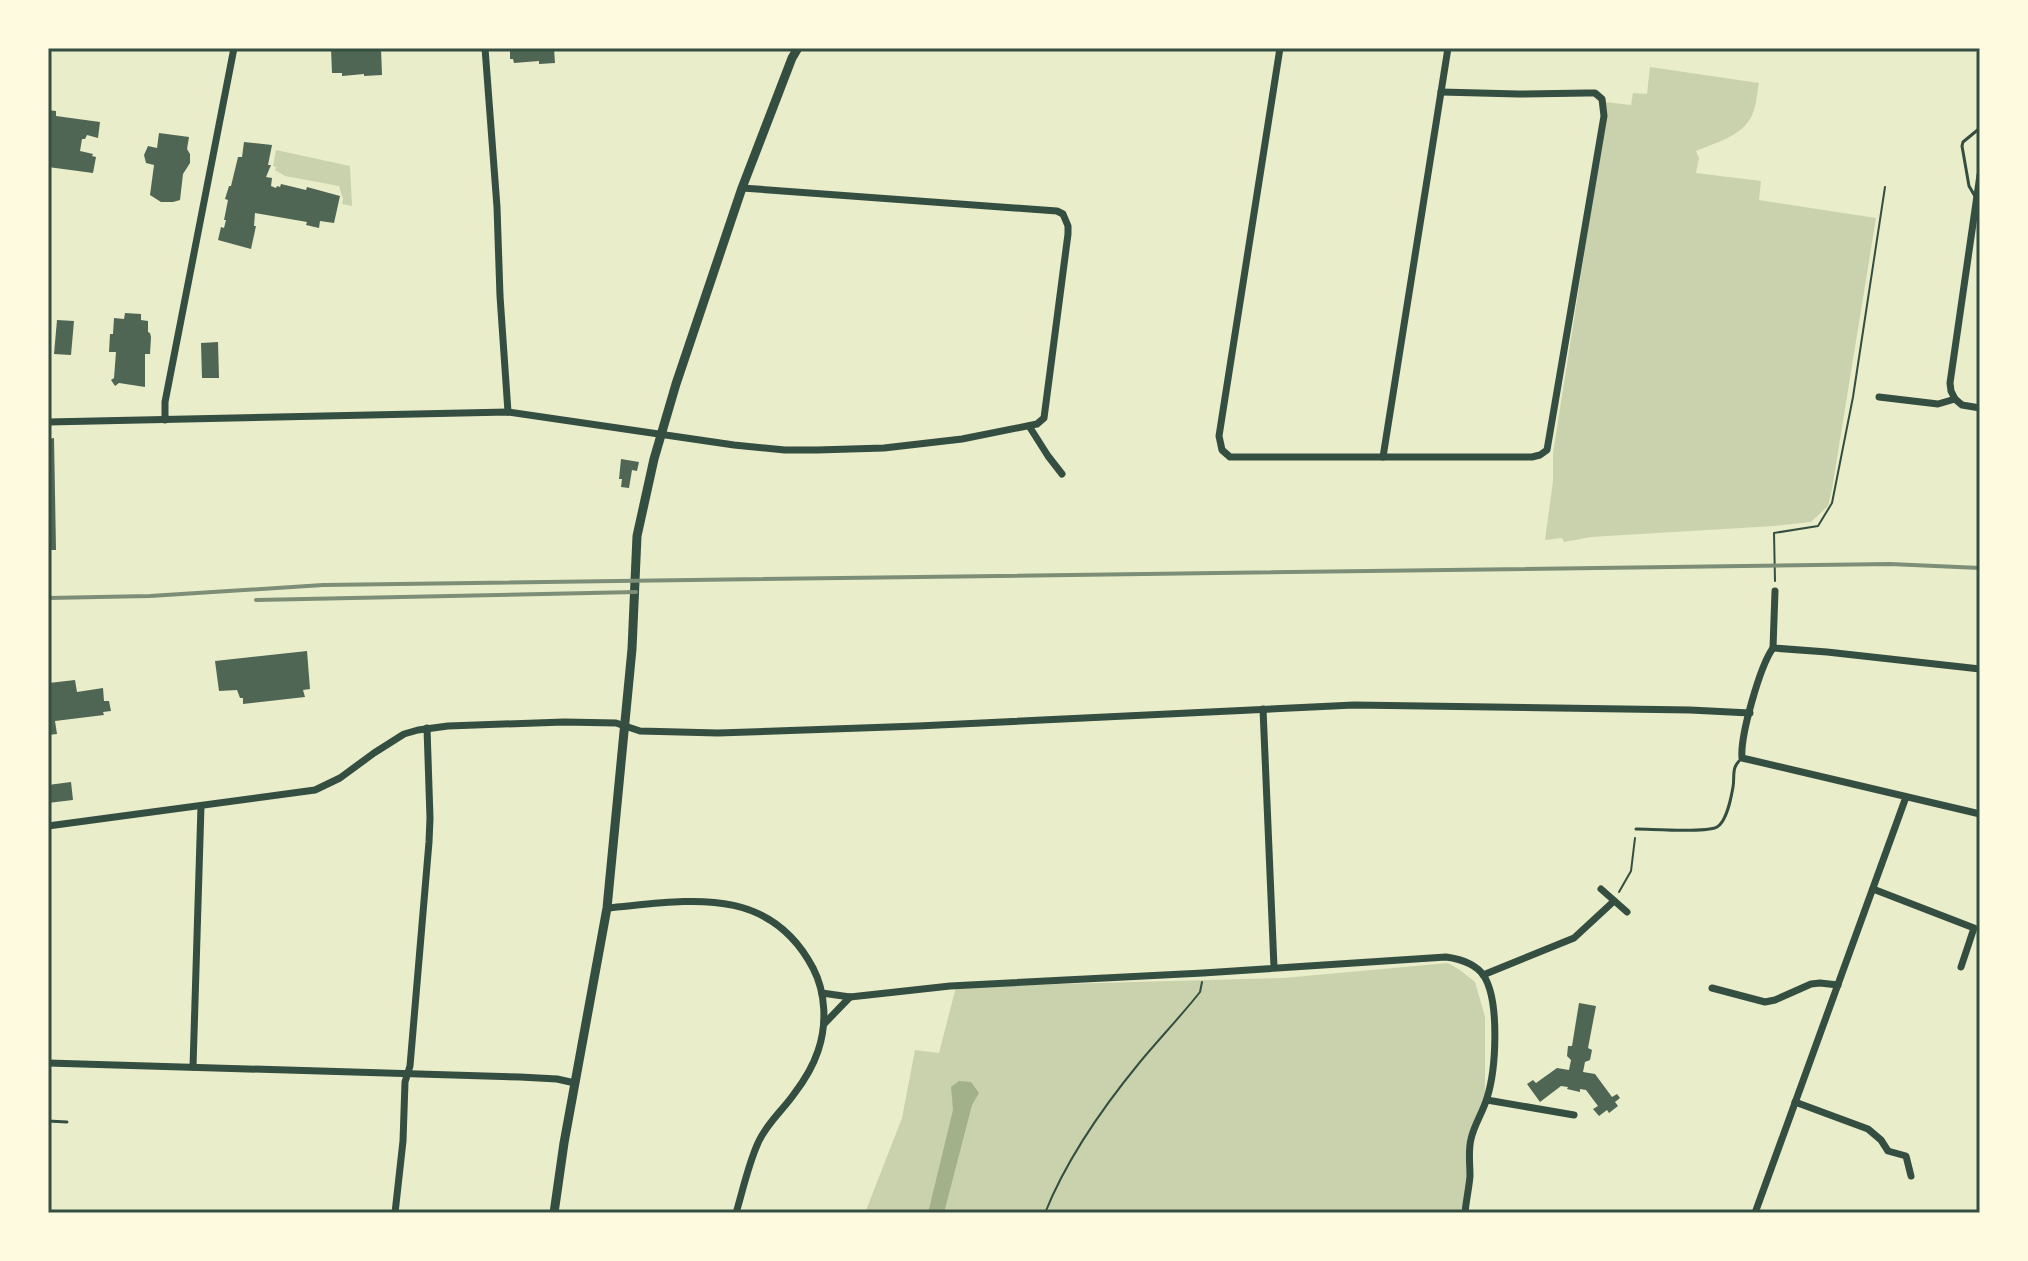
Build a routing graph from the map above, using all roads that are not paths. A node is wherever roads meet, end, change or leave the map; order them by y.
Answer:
1 (234, 48) edge
2 (485, 48) edge
3 (1280, 48) edge
4 (1448, 48) edge
5 (794, 51) edge
6 (1441, 92) junction
7 (1980, 128) edge
8 (1980, 175) edge
9 (742, 188) junction
10 (1977, 199) junction
11 (1879, 397) dead end
12 (1955, 399) junction
13 (1980, 408) edge
14 (508, 412) junction
15 (165, 420) junction
16 (48, 422) edge
17 (1029, 426) junction
18 (660, 435) junction
19 (1383, 457) junction
20 (1062, 474) dead end
21 (1775, 591) road end
22 (1773, 648) junction
23 (1980, 669) edge
24 (1263, 709) junction
25 (1750, 713) junction
26 (625, 727) junction
27 (427, 728) junction
28 (1742, 758) junction
29 (1906, 797) junction
30 (201, 806) junction
31 (1980, 814) edge
32 (48, 826) edge
33 (1636, 829) road end
34 (1601, 889) dead end
35 (1873, 889) junction
36 (1614, 901) junction
37 (607, 908) junction
38 (1627, 912) dead end
39 (1274, 967) junction
40 (1961, 967) dead end
41 (1483, 975) junction
42 (1838, 985) junction
43 (1712, 988) dead end
44 (822, 993) junction
45 (850, 997) junction
46 (825, 1023) junction
47 (48, 1063) edge
48 (193, 1067) junction
49 (407, 1074) junction
50 (575, 1083) junction
51 (1487, 1100) junction
52 (1795, 1102) junction
53 (1574, 1115) dead end
54 (48, 1121) edge
55 (67, 1122) dead end
56 (1911, 1176) dead end
57 (395, 1213) edge
58 (554, 1213) edge
59 (736, 1213) edge
60 (1465, 1213) edge
61 (1755, 1213) edge

1 - 15 street
2 - 14 street
3 - 19 street
4 - 6 street
5 - 9 main road
6 - 19 street
6 - 19 street
7 - 10 lane
8 - 10 street
9 - 17 street
9 - 18 main road
10 - 12 street
11 - 12 street
12 - 13 street
14 - 15 street
14 - 18 street
15 - 16 street
17 - 18 street
17 - 20 street
18 - 26 main road
21 - 22 street
22 - 23 street
22 - 25 street
24 - 25 street
24 - 26 street
24 - 39 street
25 - 28 street
26 - 27 street
26 - 37 main road
27 - 30 street
27 - 49 street
28 - 29 street
28 - 33 lane
29 - 31 street
29 - 35 street
30 - 32 street
30 - 48 street
34 - 36 street
35 - 40 street
35 - 42 street
36 - 38 street
36 - 41 street
37 - 44 street
37 - 50 main road
39 - 41 street
39 - 45 street
41 - 51 street
42 - 43 street
42 - 52 street
44 - 45 street
44 - 46 street
45 - 46 street
46 - 59 street
47 - 48 street
48 - 49 street
49 - 50 street
49 - 57 street
50 - 58 main road
51 - 53 street
51 - 60 street
52 - 56 street
52 - 61 street
54 - 55 lane

